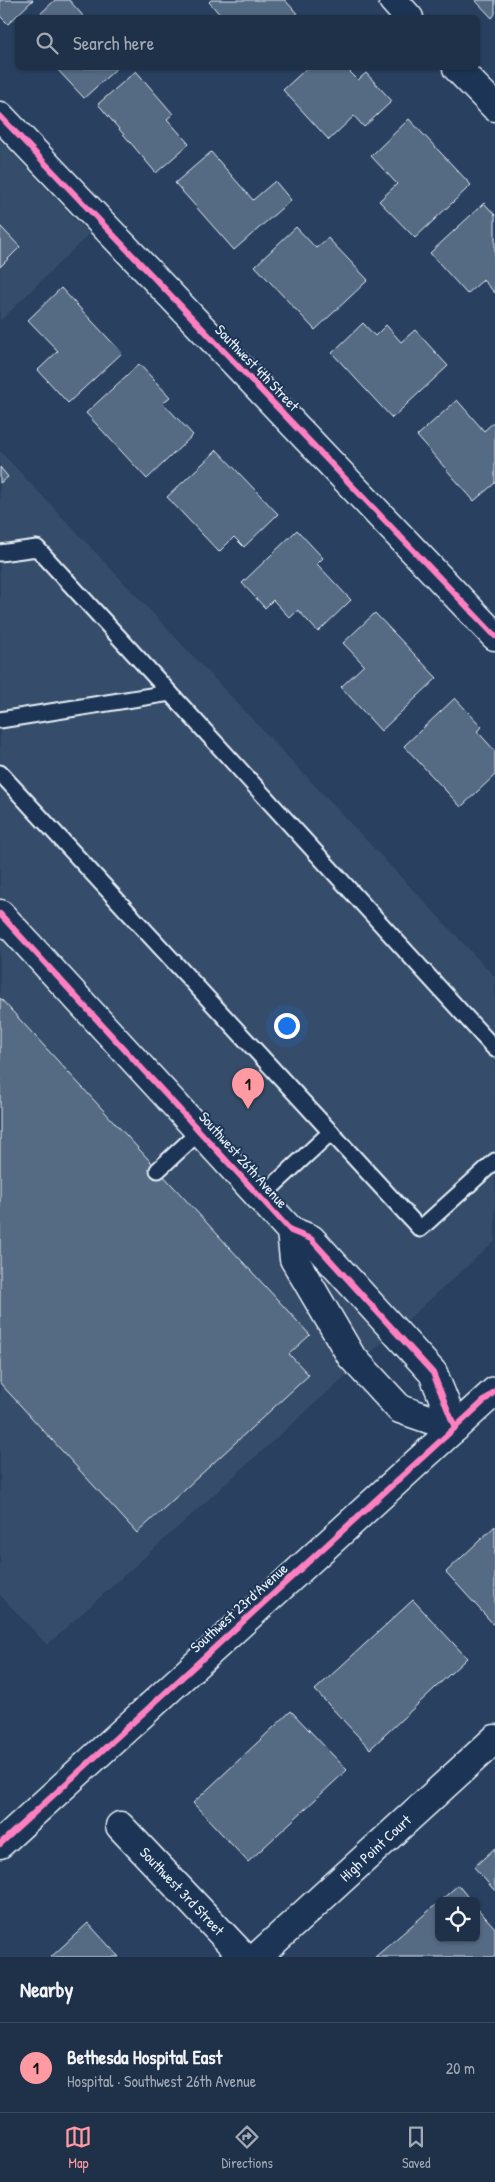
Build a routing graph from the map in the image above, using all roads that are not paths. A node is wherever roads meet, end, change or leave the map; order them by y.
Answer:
1 (393, 0) edge
2 (407, 15) edge
3 (459, 70) edge
4 (495, 107) edge
5 (0, 116) edge
6 (0, 554) edge
7 (495, 636) edge
8 (170, 693) junction
9 (0, 720) edge
10 (0, 773) edge
11 (0, 914) edge
12 (495, 1050) edge
13 (200, 1131) junction
14 (331, 1132) junction
15 (495, 1161) edge
16 (158, 1170) dead end
17 (260, 1198) junction
18 (291, 1231) junction
19 (495, 1392) edge
20 (455, 1428) junction
21 (495, 1739) edge
22 (120, 1826) dead end
23 (0, 1844) edge
24 (244, 1957) edge
25 (257, 1957) edge

1 - 2 street
3 - 4 street
5 - 7 street, Southwest 4th Street
6 - 8 lane
8 - 9 lane
8 - 12 lane
10 - 14 lane
11 - 13 street, Southwest 26th Avenue
13 - 16 lane
13 - 17 street, Southwest 26th Avenue
14 - 15 lane
14 - 17 lane
17 - 18 street, Southwest 26th Avenue
18 - 20 street, Southwest 26th Avenue
18 - 20 street
19 - 20 street, Southwest 23rd Avenue
20 - 23 street, Southwest 23rd Avenue
21 - 25 street, High Point Court
22 - 24 street, Southwest 3rd Street

